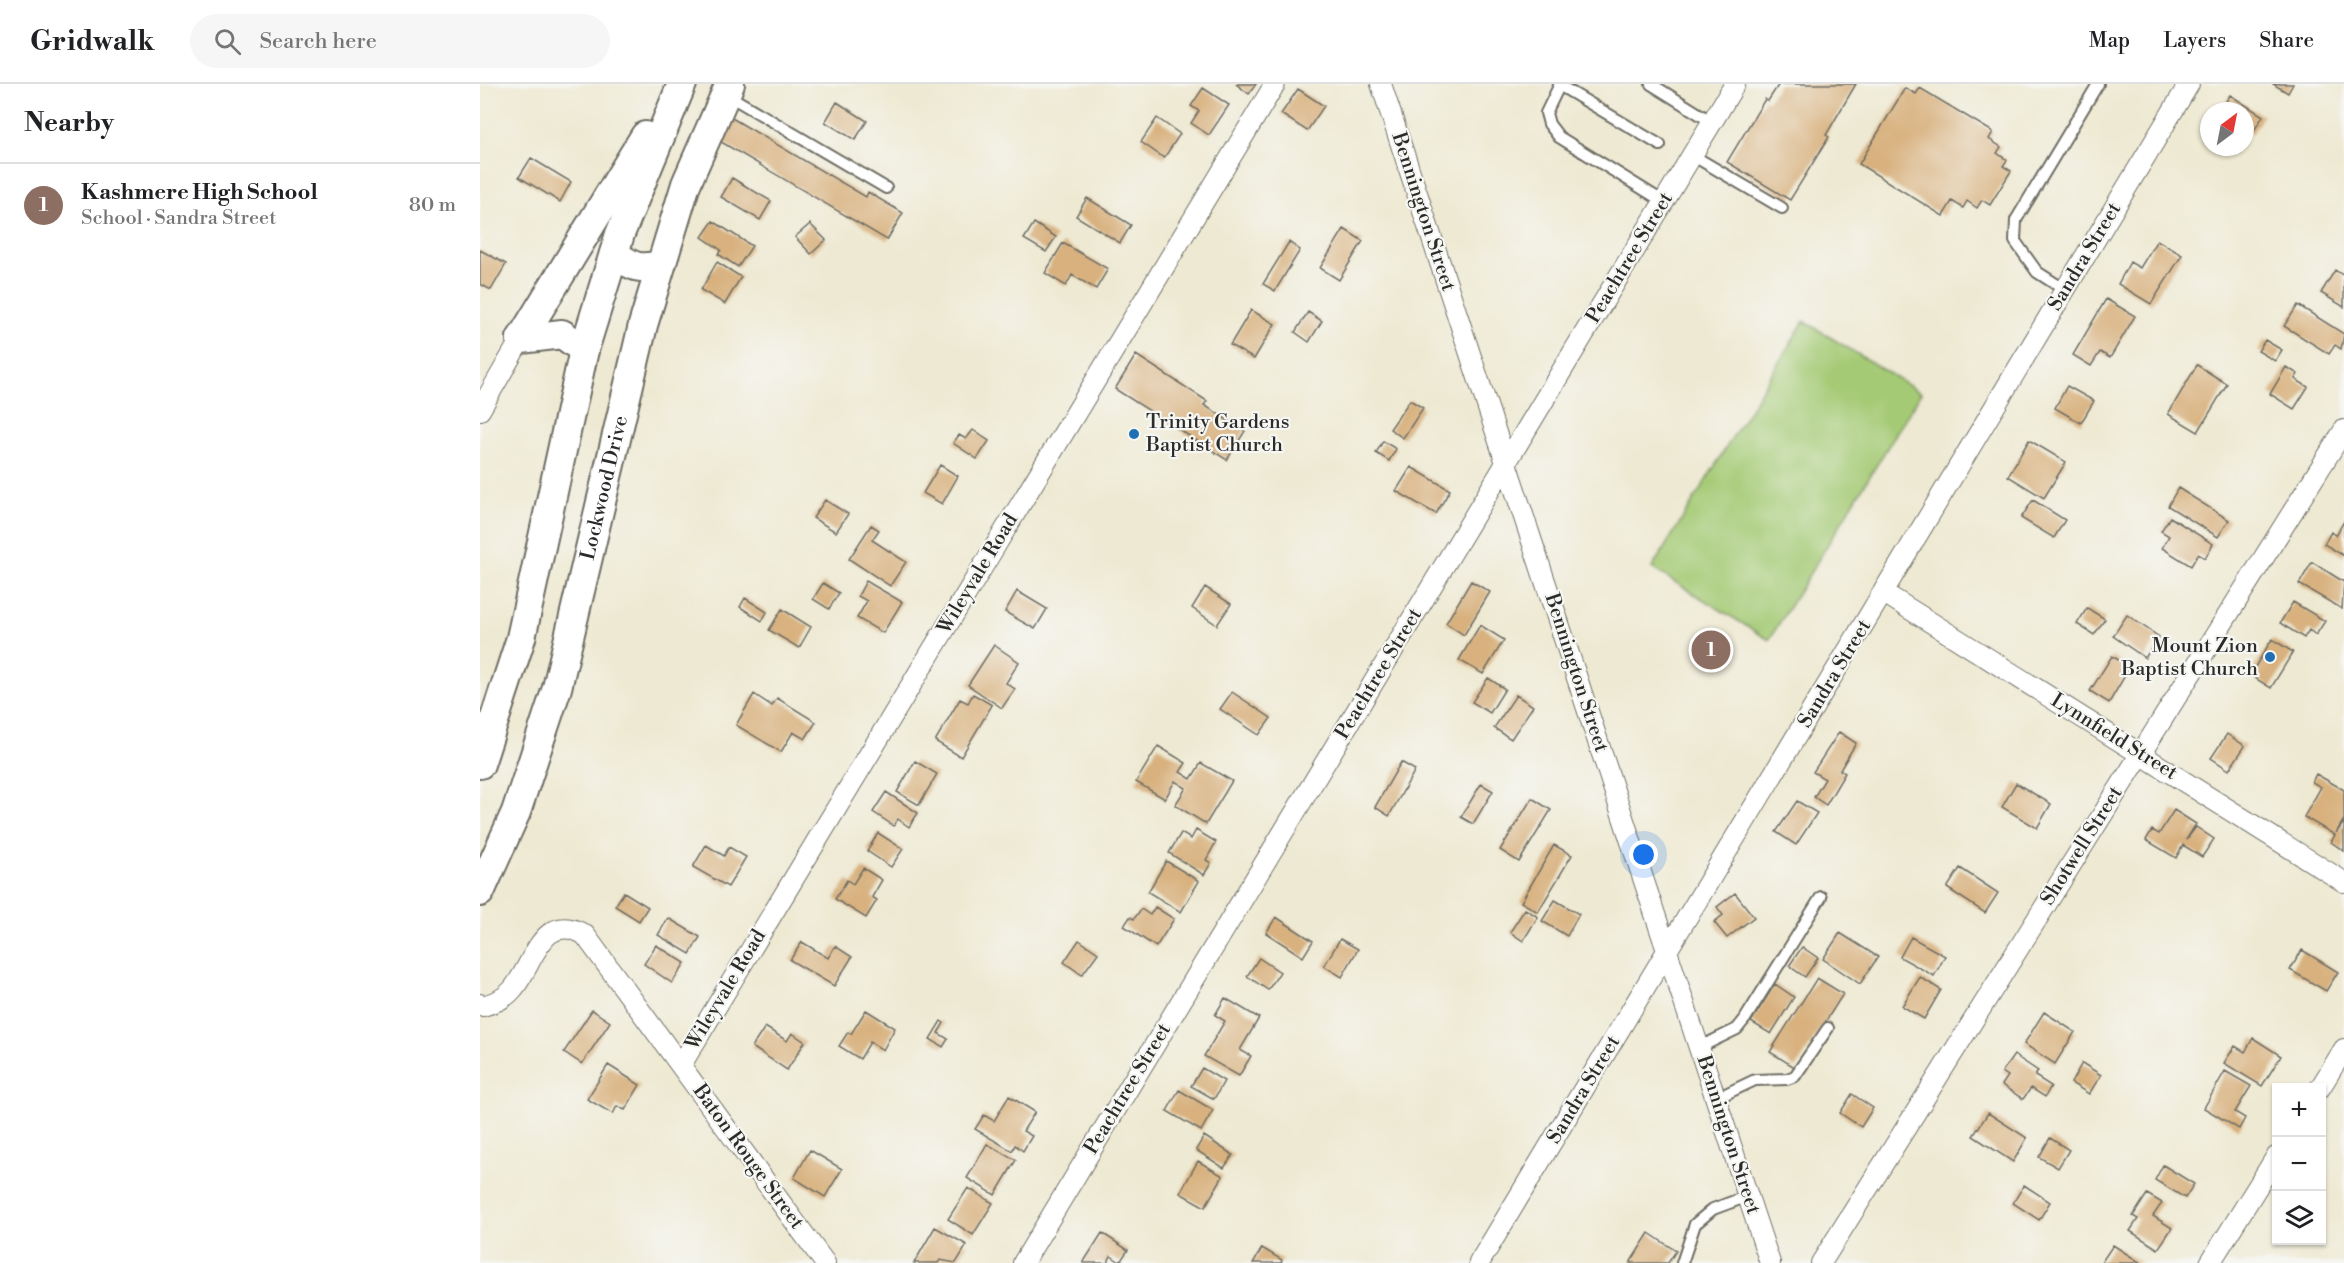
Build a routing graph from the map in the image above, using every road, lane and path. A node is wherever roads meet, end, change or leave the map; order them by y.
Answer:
1 (677, 84) edge
2 (682, 84) edge
3 (1275, 84) edge
4 (1381, 84) edge
5 (1651, 84) edge
6 (1735, 84) edge
7 (2098, 84) edge
8 (2189, 84) edge
9 (1560, 85) edge
10 (728, 89) edge
11 (1713, 122) junction
12 (1660, 145) dead end
13 (1692, 155) junction
14 (886, 188) dead end
15 (1664, 202) junction
16 (1782, 207) dead end
17 (614, 254) junction
18 (661, 265) junction
19 (2065, 290) junction
20 (521, 339) junction
21 (584, 350) junction
22 (483, 399) edge
23 (2344, 430) edge
24 (1507, 463) junction
25 (1884, 593) junction
26 (2140, 754) junction
27 (480, 764) edge
28 (2344, 882) edge
29 (480, 892) edge
30 (1821, 897) dead end
31 (1668, 952) junction
32 (480, 1004) edge
33 (1828, 1028) dead end
34 (1698, 1048) junction
35 (2344, 1049) edge
36 (681, 1065) junction
37 (2323, 1083) edge
38 (1715, 1100) junction
39 (2272, 1165) edge
40 (1748, 1196) junction
41 (825, 1263) edge
42 (1023, 1263) edge
43 (1479, 1263) edge
44 (1683, 1263) edge
45 (1770, 1263) edge
46 (1821, 1263) edge
47 (2210, 1263) edge

1 - 20 main road
2 - 17 main road
3 - 36 street, Wileyvale Road
4 - 24 street, Bennington Street
5 - 11 lane
6 - 11 street, Peachtree Street
7 - 19 lane
8 - 19 street, Sandra Street
9 - 12 lane
9 - 15 lane
10 - 14 lane
10 - 18 main road, Lockwood Drive
11 - 13 street, Peachtree Street
13 - 15 street, Peachtree Street
13 - 16 lane
15 - 24 street, Peachtree Street
17 - 18 main road
17 - 21 main road
18 - 29 main road, Lockwood Drive
19 - 25 street, Sandra Street
20 - 21 main road
20 - 22 street
21 - 27 main road
23 - 26 street, Shotwell Street
24 - 31 street, Bennington Street
24 - 42 street, Peachtree Street
25 - 26 street, Lynnfield Street
25 - 31 street, Sandra Street
26 - 28 street, Lynnfield Street
26 - 46 street, Shotwell Street
30 - 34 lane
31 - 34 street, Bennington Street
31 - 43 street, Sandra Street
32 - 36 street, Baton Rouge Street
33 - 38 lane
34 - 38 street, Bennington Street
35 - 37 street
36 - 41 street, Baton Rouge Street
38 - 40 street, Bennington Street
39 - 47 street
40 - 44 lane
40 - 45 street, Bennington Street

